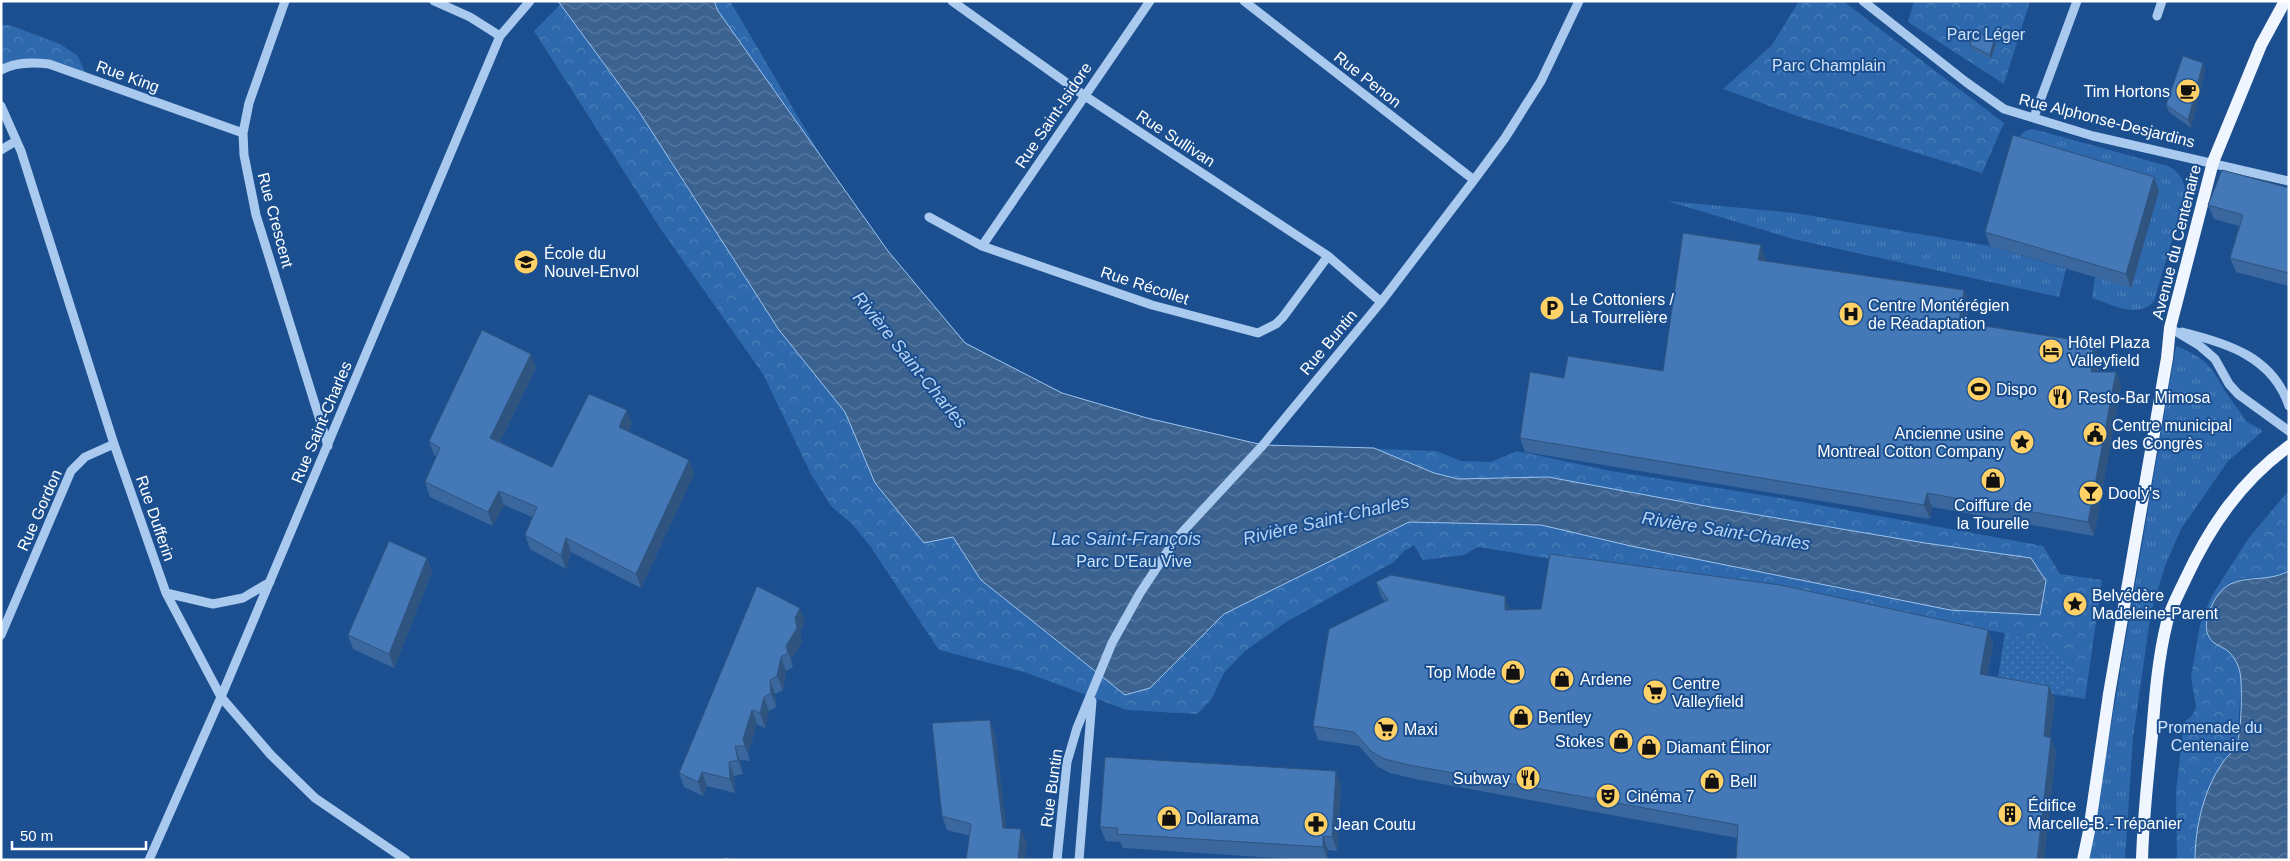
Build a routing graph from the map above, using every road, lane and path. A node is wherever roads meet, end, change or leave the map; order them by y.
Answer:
1 (284, 1) edge
2 (434, 1) edge
3 (952, 1) edge
4 (1150, 1) edge
5 (1244, 1) edge
6 (1579, 1) edge
7 (1863, 1) edge
8 (2077, 1) edge
9 (2162, 1) edge
10 (2285, 1) edge
11 (530, 2) edge
12 (2156, 16) dead end
13 (500, 36) junction
14 (1, 70) edge
15 (1085, 96) junction
16 (1, 106) edge
17 (2034, 117) junction
18 (243, 133) junction
19 (16, 141) junction
20 (1, 150) edge
21 (2213, 162) junction
22 (1474, 180) junction
23 (2289, 181) edge
24 (929, 217) dead end
25 (982, 246) junction
26 (1328, 256) junction
27 (1381, 302) junction
28 (2170, 328) junction
29 (2289, 406) edge
30 (2289, 431) edge
31 (114, 444) junction
32 (328, 446) junction
33 (2289, 446) edge
34 (270, 582) junction
35 (166, 592) junction
36 (1, 635) edge
37 (1093, 693) junction
38 (222, 697) junction
39 (393, 857) edge
40 (149, 860) edge
41 (406, 860) edge
42 (1057, 860) edge
43 (1080, 860) edge
44 (2083, 860) edge
45 (2142, 860) edge

1 - 18 street, Rue Crescent
2 - 13 street
3 - 15 street, Rue Sullivan
4 - 15 street, Rue Saint-Isidore
5 - 22 street, Rue Penon
6 - 22 street, Rue Buntin
7 - 17 street, Rue Alphonse-Desjardins
8 - 17 street
9 - 12 street
10 - 21 main road, Avenue du Centenaire
11 - 13 street, Rue Saint-Charles
13 - 32 street, Rue Saint-Charles
14 - 18 street, Rue King
15 - 25 street, Rue Saint-Isidore
15 - 26 street, Rue Sullivan
16 - 19 street, Rue Dufferin
17 - 21 street, Rue Alphonse-Desjardins
18 - 32 street, Rue Crescent
19 - 20 street
19 - 31 street, Rue Dufferin
21 - 23 street, Rue Alphonse-Desjardins
21 - 28 main road, Avenue du Centenaire
22 - 27 street, Rue Buntin
24 - 25 street, Rue Récollet
25 - 26 street, Rue Récollet
26 - 27 street, Rue Sullivan
27 - 37 street, Rue Buntin
28 - 29 street
28 - 30 street
28 - 44 main road, Avenue du Centenaire
31 - 35 street, Rue Dufferin
31 - 36 street, Rue Gordon
32 - 34 street, Rue Saint-Charles
33 - 45 main road
34 - 35 street
34 - 38 street, Rue Saint-Charles
35 - 38 street, Rue Dufferin
37 - 42 street, Rue Buntin
37 - 43 street, Rue Buntin
38 - 39 street, Rue Dufferin
38 - 40 street, Rue Saint-Charles
39 - 41 street, Rue Dufferin

